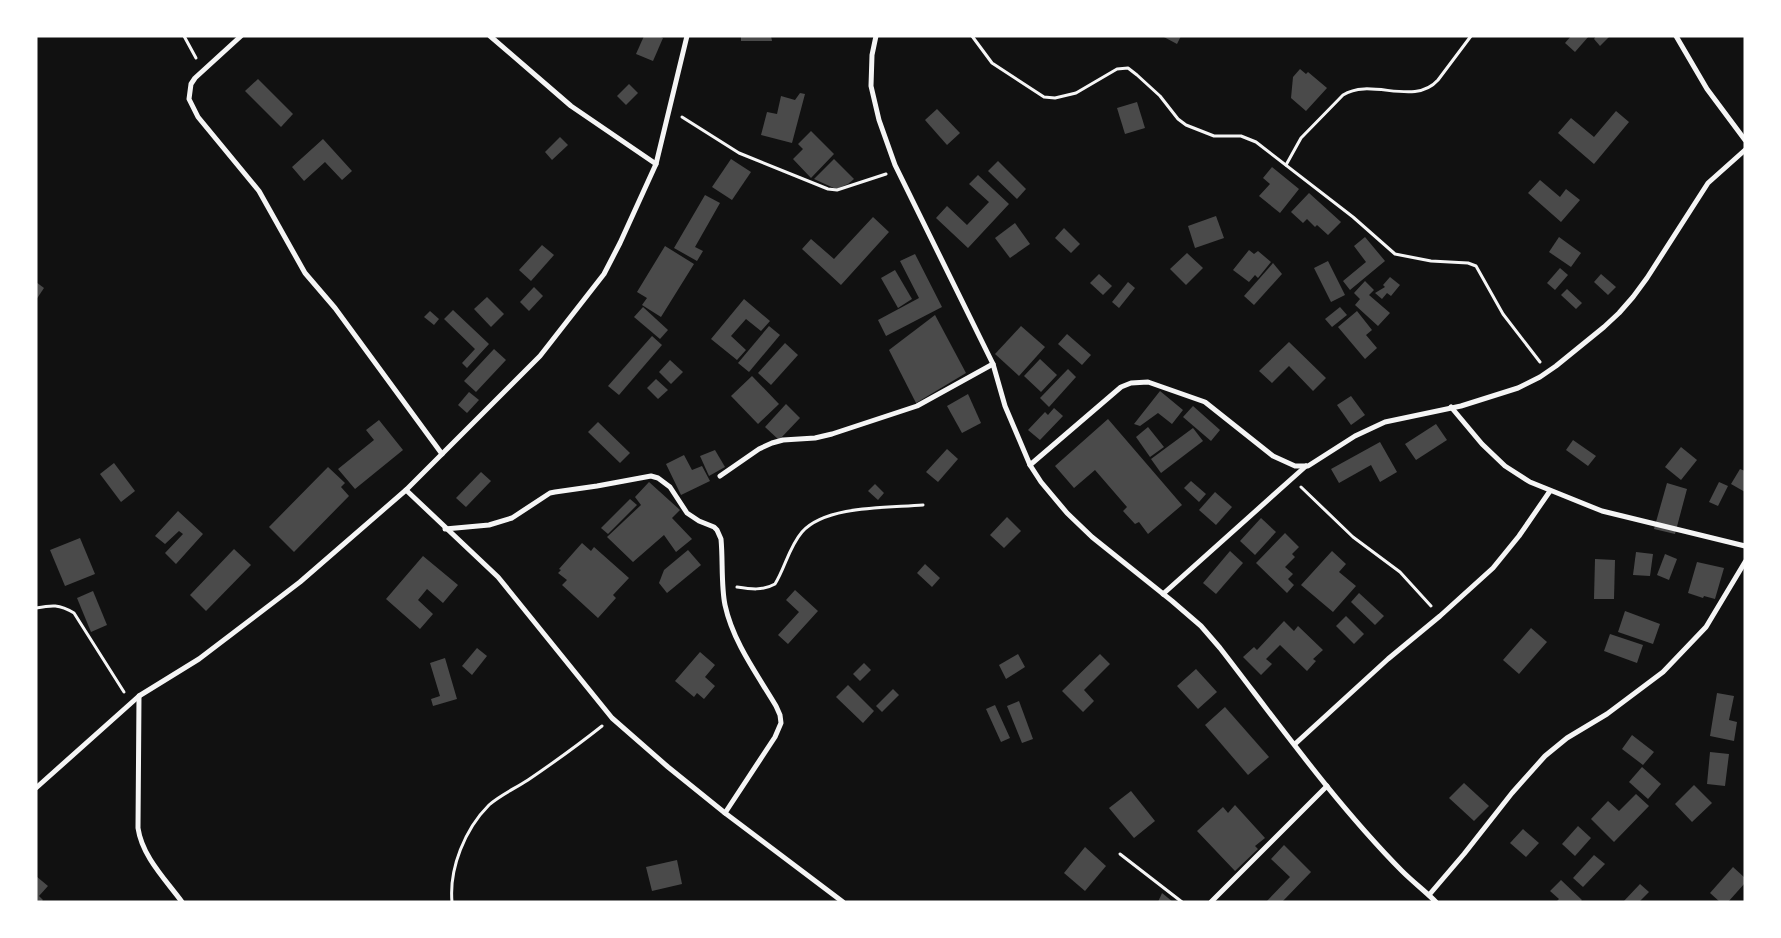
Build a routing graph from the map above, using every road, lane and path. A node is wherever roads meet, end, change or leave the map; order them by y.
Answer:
1 (184, 36) edge
2 (241, 36) edge
3 (490, 36) edge
4 (688, 36) edge
5 (876, 36) edge
6 (972, 36) edge
7 (1472, 36) edge
8 (1676, 36) edge
9 (202, 71) junction
10 (670, 111) junction
11 (1745, 140) edge
12 (1745, 150) edge
13 (656, 164) junction
14 (1286, 165) junction
15 (897, 170) junction
16 (993, 364) junction
17 (1548, 372) junction
18 (1451, 407) junction
19 (442, 454) junction
20 (1030, 464) junction
21 (1306, 466) junction
22 (720, 476) dead end
23 (1292, 478) junction
24 (406, 490) junction
25 (1550, 492) junction
26 (923, 505) dead end
27 (445, 529) junction
28 (1745, 546) edge
29 (1745, 562) edge
30 (724, 586) junction
31 (1163, 594) junction
32 (36, 608) edge
33 (1440, 616) junction
34 (139, 696) junction
35 (131, 704) junction
36 (612, 718) junction
37 (1295, 744) junction
38 (1327, 786) junction
39 (36, 788) edge
40 (725, 813) junction
41 (1120, 854) dead end
42 (1429, 895) junction
43 (840, 901) edge
44 (182, 902) edge
45 (452, 902) edge
46 (1182, 902) edge
47 (1211, 902) edge
48 (1436, 902) edge

1 - 9 path
2 - 9 street
3 - 13 street
4 - 10 street
5 - 15 street
6 - 14 path
7 - 14 path
8 - 11 street
9 - 19 street
10 - 13 street
10 - 15 path
12 - 17 street
13 - 19 street
14 - 17 path
15 - 16 street
16 - 20 street
16 - 22 street
17 - 18 street
18 - 21 street
18 - 25 street
19 - 24 street
20 - 21 street
20 - 31 street
21 - 23 street
23 - 31 street
23 - 33 path
24 - 27 street
24 - 34 street
25 - 28 street
25 - 33 street
26 - 30 path
27 - 30 street
27 - 36 street
29 - 42 street
30 - 40 street
31 - 37 street
32 - 35 path
33 - 37 street
34 - 35 street
34 - 44 street
35 - 39 street
36 - 40 street
36 - 45 path
37 - 38 street
38 - 42 street
38 - 47 street
40 - 43 street
41 - 46 path
42 - 48 street

